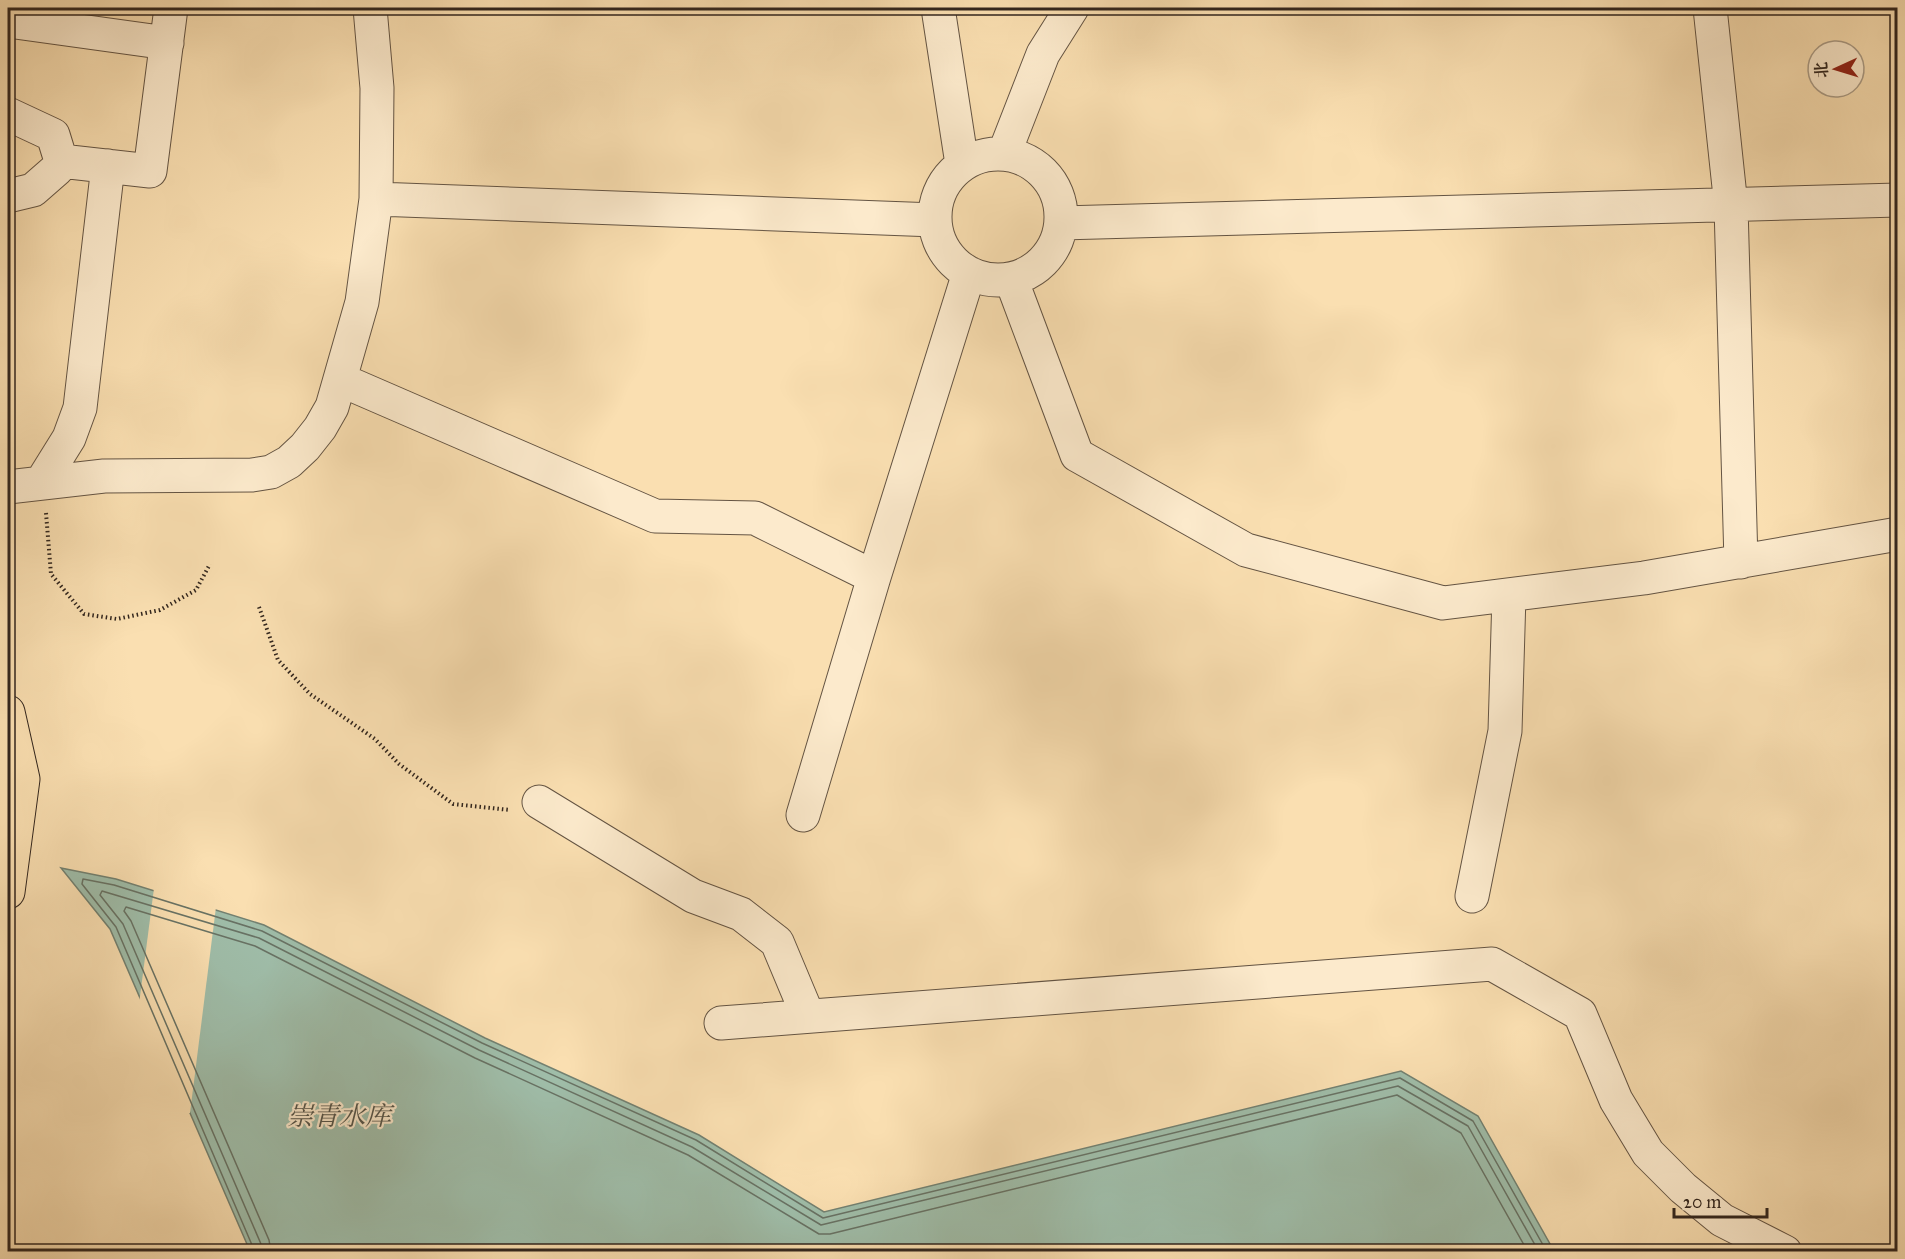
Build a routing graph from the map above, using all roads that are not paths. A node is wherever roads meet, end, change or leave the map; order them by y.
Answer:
1 (171, 8) edge
2 (370, 8) edge
3 (938, 8) edge
4 (1072, 8) edge
5 (1710, 8) edge
6 (8, 21) edge
7 (167, 43) junction
8 (8, 114) edge
9 (1004, 154) junction
10 (61, 161) junction
11 (962, 164) junction
12 (108, 166) junction
13 (8, 196) edge
14 (376, 199) junction
15 (1898, 200) edge
16 (1731, 206) junction
17 (935, 220) junction
18 (1061, 223) junction
19 (969, 273) junction
20 (1011, 279) junction
21 (341, 380) junction
22 (41, 483) junction
23 (8, 487) edge
24 (1898, 534) edge
25 (1741, 562) junction
26 (874, 577) junction
27 (1509, 596) junction
28 (8, 712) edge
29 (539, 802) road end
30 (803, 815) dead end
31 (8, 892) edge
32 (1472, 896) dead end
33 (808, 1016) junction
34 (721, 1023) dead end
35 (1785, 1251) edge

1 - 7 street
2 - 14 street
3 - 11 street
4 - 9 street
5 - 16 street
6 - 7 street
7 - 12 street
8 - 10 street
9 - 11 street
9 - 18 street
10 - 12 street
10 - 13 street
11 - 17 street
12 - 22 street
14 - 17 street
14 - 21 street
15 - 16 street
16 - 18 street
16 - 25 street
17 - 19 street
18 - 20 street
19 - 20 street
19 - 26 street
20 - 27 street
21 - 22 street
21 - 26 street
22 - 23 street
24 - 25 street
25 - 27 street
26 - 30 street
27 - 32 street
28 - 31 main road
29 - 33 street
33 - 34 street
33 - 35 street

